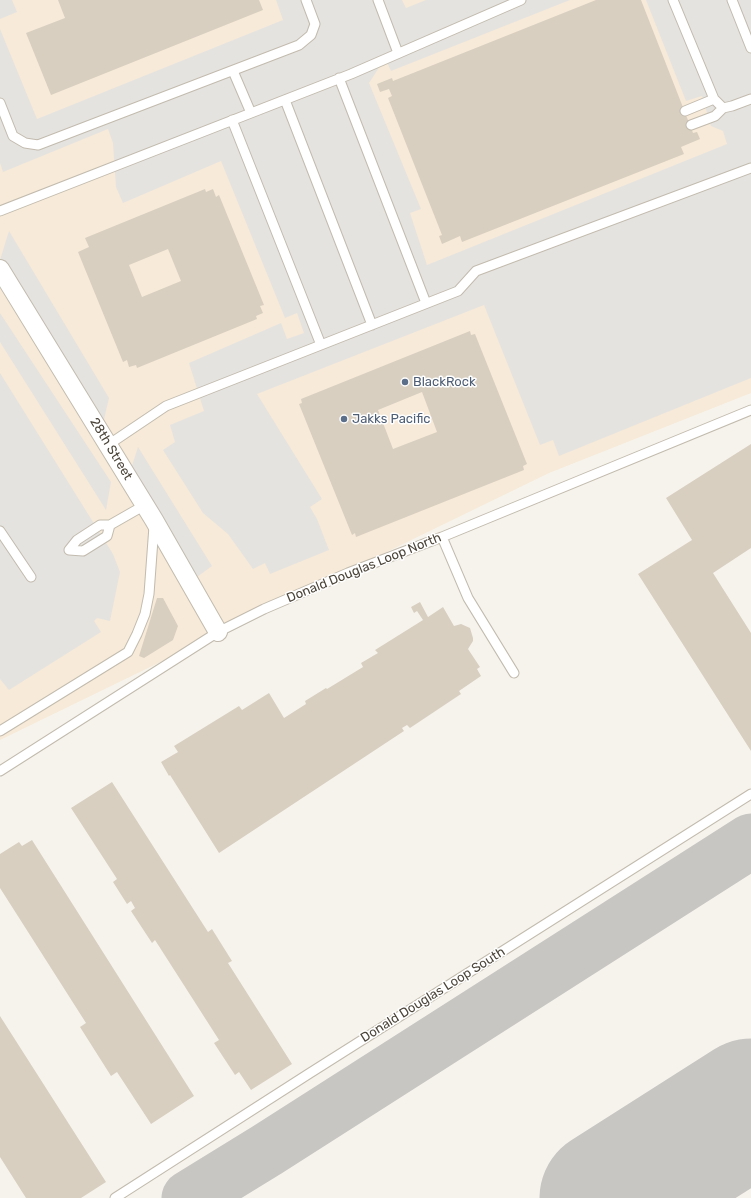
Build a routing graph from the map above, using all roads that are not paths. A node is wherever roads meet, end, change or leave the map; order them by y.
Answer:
1 (306, 0) edge
2 (378, 0) edge
3 (521, 0) edge
4 (673, 0) edge
5 (732, 0) edge
6 (751, 48) edge
7 (398, 53) junction
8 (233, 70) junction
9 (339, 78) junction
10 (714, 99) junction
11 (751, 99) edge
12 (285, 100) junction
13 (0, 103) edge
14 (723, 108) junction
15 (684, 111) dead end
16 (251, 113) junction
17 (232, 120) junction
18 (691, 125) dead end
19 (751, 168) edge
20 (0, 211) edge
21 (0, 269) edge
22 (426, 303) junction
23 (372, 325) junction
24 (321, 346) junction
25 (751, 410) edge
26 (108, 445) junction
27 (150, 513) junction
28 (110, 525) dead end
29 (0, 531) edge
30 (442, 537) junction
31 (31, 577) dead end
32 (218, 632) junction
33 (514, 673) dead end
34 (0, 731) edge
35 (0, 771) edge
36 (751, 794) edge
37 (115, 1198) edge

1 - 8 lane
2 - 7 lane
3 - 7 lane
4 - 10 lane
5 - 6 lane
7 - 9 lane
8 - 13 lane
8 - 16 lane
9 - 12 lane
9 - 22 lane
10 - 14 lane
10 - 15 lane
11 - 14 lane
12 - 16 lane
12 - 23 lane
14 - 18 lane
16 - 17 lane
17 - 20 lane
17 - 24 lane
19 - 22 lane
21 - 26 street, 28th Street
22 - 23 lane
23 - 24 lane
24 - 26 lane
25 - 30 lane, Donald Douglas Loop North
26 - 27 street, 28th Street
27 - 28 lane
27 - 32 street, 28th Street
27 - 34 lane
29 - 31 lane
30 - 32 lane, Donald Douglas Loop North
30 - 33 lane
32 - 35 lane, Donald Douglas Loop North
36 - 37 lane, Donald Douglas Loop South

